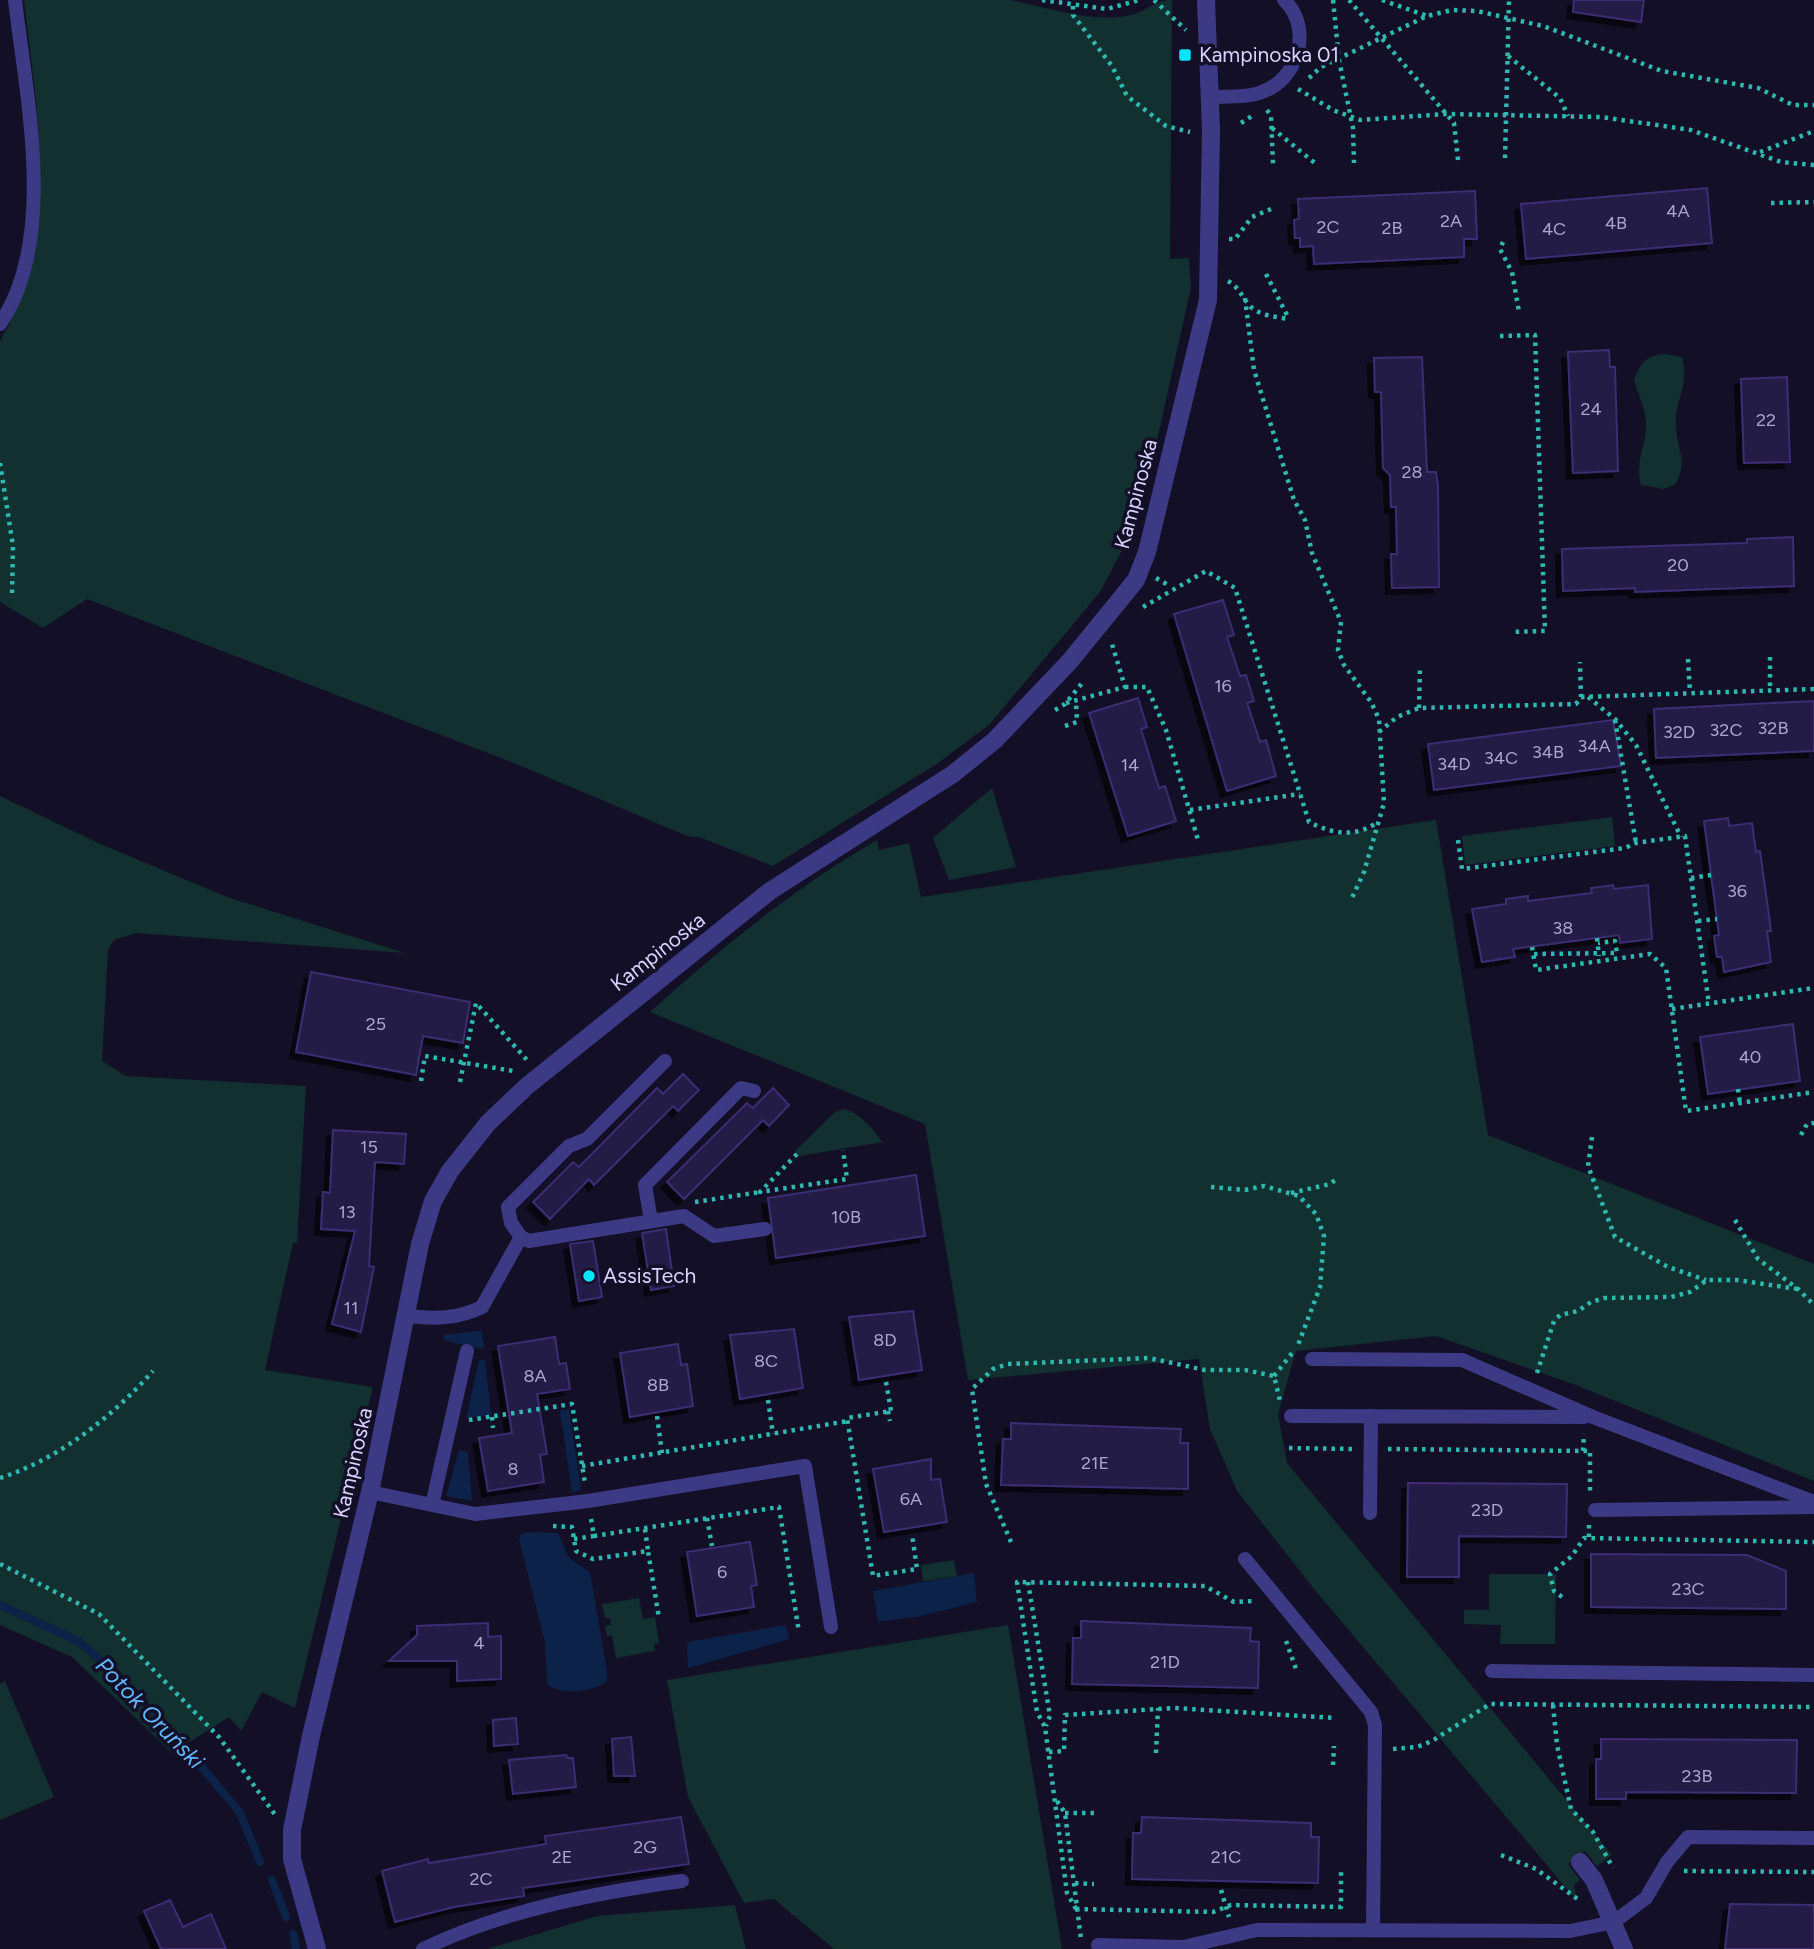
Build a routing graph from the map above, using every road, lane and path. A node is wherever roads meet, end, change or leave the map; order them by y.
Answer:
1 (16, 0) edge
2 (1042, 0) edge
3 (1139, 0) edge
4 (1154, 0) edge
5 (1206, 0) edge
6 (1284, 0) edge
7 (1333, 0) edge
8 (1349, 0) edge
9 (1382, 0) edge
10 (1509, 0) edge
11 (1073, 6) junction
12 (1427, 16) junction
13 (1509, 19) junction
14 (1191, 36) dead end
15 (1381, 37) junction
16 (1507, 55) junction
17 (1339, 60) junction
18 (1315, 75) dead end
19 (1295, 87) dead end
20 (1258, 94) junction
21 (1210, 97) junction
22 (1814, 104) edge
23 (1505, 113) junction
24 (1446, 114) junction
25 (1568, 116) junction
26 (1349, 117) junction
27 (1271, 128) junction
28 (1814, 131) edge
29 (1194, 132) dead end
30 (1759, 152) junction
31 (1505, 158) dead end
32 (1458, 160) dead end
33 (1354, 163) dead end
34 (1273, 164) dead end
35 (1316, 164) dead end
36 (1814, 165) edge
37 (1814, 202) edge
38 (1771, 203) dead end
39 (1270, 209) dead end
40 (1226, 227) dead end
41 (1226, 239) junction
42 (1503, 242) dead end
43 (1225, 250) dead end
44 (1224, 271) dead end
45 (1266, 274) dead end
46 (1245, 298) junction
47 (1519, 312) dead end
48 (0, 324) edge
49 (1500, 336) dead end
50 (0, 463) edge
51 (12, 595) dead end
52 (1134, 617) dead end
53 (1511, 632) dead end
54 (1120, 635) dead end
55 (1112, 644) junction
56 (1107, 650) dead end
57 (1770, 657) dead end
58 (1688, 659) dead end
59 (1580, 662) dead end
60 (1420, 667) dead end
61 (1125, 687) junction
62 (1814, 690) edge
63 (1770, 691) junction
64 (1689, 694) junction
65 (1581, 697) junction
66 (1588, 697) junction
67 (1076, 701) junction
68 (1065, 704) dead end
69 (1419, 708) junction
70 (1615, 719) junction
71 (1065, 726) dead end
72 (1379, 733) junction
73 (1300, 794) junction
74 (1190, 810) junction
75 (1376, 824) junction
76 (1681, 837) junction
77 (1198, 840) dead end
78 (1458, 840) dead end
79 (1636, 843) junction
80 (1711, 875) dead end
81 (1691, 878) junction
82 (1351, 900) dead end
83 (1717, 919) dead end
84 (1698, 921) junction
85 (1532, 947) dead end
86 (1534, 954) junction
87 (1600, 958) junction
88 (1814, 988) edge
89 (1709, 1004) junction
90 (1672, 1009) junction
91 (665, 1060) dead end
92 (464, 1063) junction
93 (421, 1081) dead end
94 (460, 1082) dead end
95 (1738, 1090) dead end
96 (754, 1091) dead end
97 (1814, 1092) edge
98 (1740, 1103) junction
99 (1814, 1123) edge
100 (1801, 1135) dead end
101 (1592, 1137) dead end
102 (843, 1150) dead end
103 (797, 1154) dead end
104 (1338, 1178) dead end
105 (1211, 1187) dead end
106 (1290, 1194) junction
107 (1735, 1220) dead end
108 (651, 1221) junction
109 (765, 1229) dead end
110 (521, 1237) junction
111 (1707, 1280) junction
112 (1798, 1289) junction
113 (1814, 1305) edge
114 (408, 1316) junction
115 (467, 1351) dead end
116 (1312, 1359) dead end
117 (153, 1371) dead end
118 (1274, 1376) junction
119 (886, 1382) dead end
120 (1528, 1389) junction
121 (768, 1400) dead end
122 (519, 1405) dead end
123 (888, 1411) junction
124 (520, 1413) dead end
125 (657, 1416) dead end
126 (1291, 1416) joint
127 (1371, 1416) junction
128 (492, 1417) dead end
129 (1593, 1417) junction
130 (848, 1421) junction
131 (890, 1421) dead end
132 (493, 1428) dead end
133 (773, 1434) junction
134 (1289, 1448) dead end
135 (1371, 1449) junction
136 (662, 1453) junction
137 (582, 1466) dead end
138 (0, 1478) edge
139 (370, 1492) junction
140 (1814, 1504) edge
141 (432, 1505) junction
142 (1591, 1509) junction
143 (1370, 1513) dead end
144 (707, 1518) dead end
145 (645, 1529) dead end
146 (912, 1534) dead end
147 (594, 1536) dead end
148 (1589, 1538) junction
149 (574, 1539) dead end
150 (1011, 1542) dead end
151 (1814, 1542) edge
152 (712, 1546) dead end
153 (576, 1551) dead end
154 (648, 1551) junction
155 (1245, 1559) dead end
156 (0, 1564) edge
157 (1028, 1582) junction
158 (1562, 1597) dead end
159 (1258, 1600) dead end
160 (659, 1618) dead end
161 (831, 1627) dead end
162 (1283, 1631) dead end
163 (1296, 1669) dead end
164 (1492, 1671) dead end
165 (1814, 1675) edge
166 (1553, 1705) junction
167 (1814, 1707) edge
168 (1158, 1708) junction
169 (1334, 1718) dead end
170 (1045, 1727) junction
171 (1334, 1746) dead end
172 (1375, 1748) junction
173 (1049, 1752) junction
174 (1156, 1753) dead end
175 (1334, 1765) dead end
176 (1057, 1801) junction
177 (1065, 1813) junction
178 (1097, 1813) dead end
179 (292, 1830) junction
180 (1814, 1838) edge
181 (1501, 1855) dead end
182 (1580, 1862) dead end
183 (1341, 1870) dead end
184 (1678, 1871) dead end
185 (1814, 1872) edge
186 (1615, 1876) dead end
187 (682, 1881) dead end
188 (1075, 1884) junction
189 (1094, 1884) dead end
190 (1222, 1890) dead end
191 (1580, 1890) dead end
192 (1226, 1907) junction
193 (1076, 1909) junction
194 (1614, 1922) junction
195 (1373, 1930) junction
196 (1235, 1935) junction
197 (1082, 1945) dead end
198 (1098, 1945) dead end
199 (317, 1949) edge
200 (424, 1949) edge
201 (1624, 1949) edge

1 - 48 lane
2 - 11 path
3 - 11 path
4 - 14 path
5 - 21 street, Kampinoska
6 - 20 lane
7 - 17 path
8 - 15 path
9 - 12 path
10 - 13 path
11 - 29 path
12 - 13 path
12 - 15 path
13 - 16 path
13 - 22 path
15 - 17 path
15 - 24 path
16 - 23 path
16 - 25 path
17 - 18 path
17 - 26 path
19 - 26 path
20 - 21 lane
20 - 27 path
21 - 114 street, Kampinoska
23 - 24 path
23 - 25 path
23 - 31 path
24 - 26 path
24 - 32 path
25 - 30 path
26 - 33 path
27 - 34 path
27 - 35 path
28 - 30 path
30 - 36 path
37 - 38 path
39 - 41 path
40 - 41 path
41 - 43 path
42 - 47 path
44 - 46 path
45 - 46 path
46 - 72 path
49 - 53 path
50 - 51 path
52 - 73 path
54 - 55 path
55 - 56 path
55 - 61 path
57 - 63 path
58 - 64 path
59 - 65 path
60 - 69 path
61 - 67 path
61 - 74 path
62 - 63 path
63 - 64 path
64 - 66 path
65 - 66 path
65 - 69 path
66 - 70 path
67 - 68 path
67 - 71 path
69 - 72 path
70 - 76 path
70 - 79 path
72 - 75 path
73 - 74 path
73 - 75 path
74 - 77 path
75 - 82 path
76 - 79 path
76 - 81 path
78 - 79 path
80 - 81 path
81 - 84 path
83 - 84 path
84 - 89 path
85 - 86 path
86 - 87 path
86 - 87 path
87 - 87 path
87 - 90 path
88 - 89 path
89 - 90 path
90 - 98 path
91 - 110 lane
92 - 92 path
92 - 93 path
92 - 94 path
95 - 98 path
96 - 108 lane
97 - 98 path
99 - 100 path
101 - 111 path
102 - 103 path
104 - 106 path
105 - 106 path
106 - 118 path
107 - 112 path
108 - 109 lane
108 - 110 lane
110 - 114 lane
111 - 112 path
111 - 120 path
112 - 113 path
114 - 139 street, Kampinoska
115 - 141 lane
116 - 120 lane
117 - 138 path
118 - 126 path
118 - 150 path
119 - 123 path
120 - 129 lane
121 - 133 path
122 - 124 path
123 - 130 path
123 - 131 path
125 - 136 path
126 - 127 lane
127 - 129 lane
127 - 135 lane
128 - 132 path
129 - 140 lane
130 - 133 path
130 - 146 path
133 - 136 path
134 - 135 path
135 - 142 path
135 - 143 lane
136 - 137 path
139 - 141 lane
139 - 179 street, Kampinoska
140 - 142 lane
141 - 161 lane
142 - 148 path
144 - 152 path
145 - 154 path
147 - 149 path
148 - 151 path
148 - 158 path
153 - 154 path
154 - 160 path
155 - 172 lane
156 - 179 path
157 - 159 path
157 - 170 path
157 - 170 path
162 - 163 path
164 - 165 lane
166 - 167 path
166 - 172 path
166 - 186 path
168 - 169 path
168 - 173 path
168 - 174 path
170 - 173 path
171 - 175 path
172 - 195 lane
173 - 176 path
176 - 177 path
176 - 193 path
177 - 178 path
177 - 188 path
179 - 199 street, Kampinoska
180 - 194 lane
181 - 191 path
182 - 194 street
183 - 192 path
184 - 185 path
187 - 200 lane
188 - 189 path
188 - 193 path
190 - 192 path
192 - 193 path
192 - 196 path
193 - 197 path
194 - 195 lane
194 - 201 street
195 - 196 lane
196 - 198 lane

